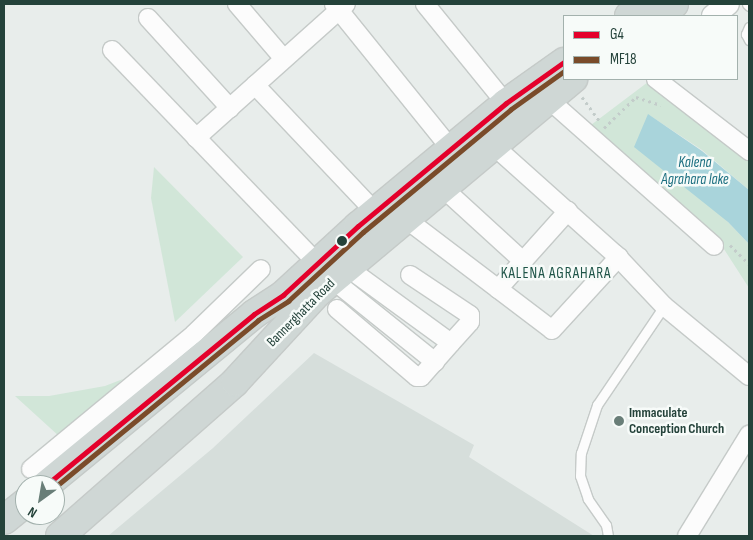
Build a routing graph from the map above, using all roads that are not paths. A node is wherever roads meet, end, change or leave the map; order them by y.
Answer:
1 (238, 4) edge
2 (425, 4) edge
3 (674, 4) edge
4 (728, 4) edge
5 (339, 6) edge
6 (642, 11) edge
7 (714, 15) edge
8 (148, 18) dead end
9 (749, 27) edge
10 (749, 40) edge
11 (112, 50) dead end
12 (284, 59) junction
13 (563, 78) edge
14 (564, 80) edge
15 (657, 80) edge
16 (255, 85) junction
17 (547, 98) junction
18 (230, 108) junction
19 (513, 113) junction
20 (196, 138) junction
21 (494, 146) junction
22 (451, 149) junction
23 (749, 151) edge
24 (443, 188) junction
25 (568, 211) junction
26 (375, 212) junction
27 (406, 219) junction
28 (714, 246) dead end
29 (619, 257) junction
30 (523, 261) junction
31 (261, 269) dead end
32 (333, 271) junction
33 (410, 275) dead end
34 (498, 290) junction
35 (664, 306) junction
36 (337, 309) dead end
37 (451, 343) junction
38 (435, 362) junction
39 (749, 376) edge
40 (170, 383) junction
41 (199, 414) junction
42 (749, 435) edge
43 (41, 475) edge
44 (42, 475) edge
45 (15, 511) edge
46 (4, 520) edge
47 (60, 536) edge
48 (608, 536) edge
49 (686, 536) edge

1 - 12 street
2 - 19 street
3 - 6 main road
4 - 7 street
5 - 12 street
5 - 22 street
8 - 18 street
9 - 10 lane
11 - 20 street
12 - 16 street
13 - 19 main road
14 - 17 main road, Bannerghatta Road
15 - 23 street
16 - 18 street
16 - 26 street
17 - 19 main road, Bannerghatta Road
17 - 28 street
18 - 20 street
19 - 21 main road, Bannerghatta Road
19 - 22 main road
20 - 32 street
21 - 24 main road, Bannerghatta Road
21 - 25 street
22 - 26 main road
24 - 27 main road, Bannerghatta Road
24 - 30 street
25 - 29 street
25 - 30 street
26 - 32 main road
27 - 32 main road, Bannerghatta Road
27 - 34 street
29 - 34 street
29 - 35 street
30 - 34 street
31 - 43 street
32 - 37 street
32 - 38 street
32 - 40 main road
32 - 41 main road, Bannerghatta Road
33 - 37 street
35 - 39 street
35 - 48 lane
36 - 38 street
37 - 38 street
40 - 41 main road
40 - 44 main road
41 - 47 main road, Bannerghatta Road
42 - 49 street
45 - 46 main road

